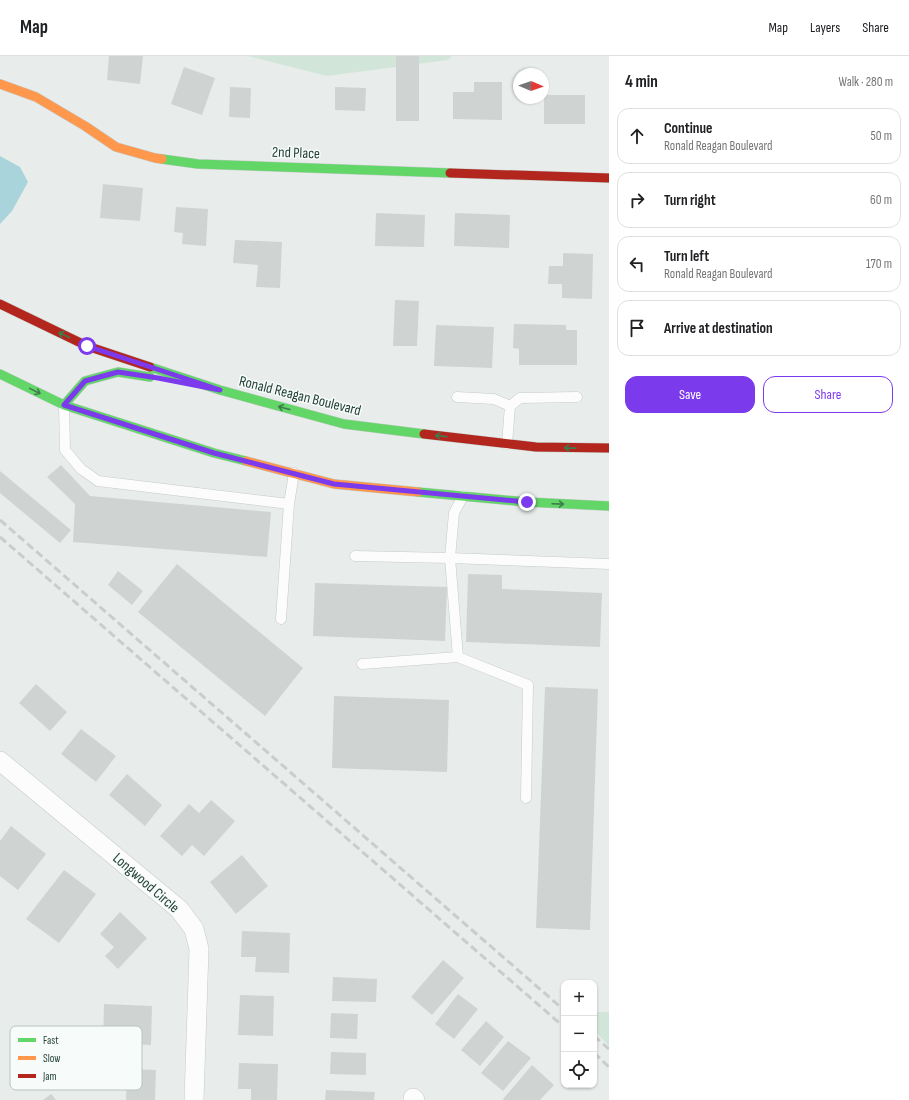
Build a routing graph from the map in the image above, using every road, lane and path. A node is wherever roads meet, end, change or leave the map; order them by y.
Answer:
1 (0, 84) edge
2 (609, 178) edge
3 (0, 304) edge
4 (0, 374) edge
5 (220, 390) junction
6 (457, 397) dead end
7 (577, 397) dead end
8 (64, 405) junction
9 (510, 406) junction
10 (507, 444) junction
11 (609, 448) edge
12 (294, 473) junction
13 (463, 496) junction
14 (289, 504) junction
15 (609, 506) edge
16 (355, 556) dead end
17 (450, 558) junction
18 (609, 564) edge
19 (281, 619) dead end
20 (458, 657) junction
21 (362, 664) dead end
22 (0, 761) edge
23 (526, 798) dead end
24 (194, 1100) edge

1 - 2 main road, 2nd Place
5 -> 3 main road, Ronald Reagan Boulevard
4 -> 8 main road
5 - 8 main road
10 -> 5 main road, Ronald Reagan Boulevard
6 - 9 lane
7 - 9 lane
8 - 12 main road
8 - 14 lane
9 - 10 lane
11 -> 10 main road, Ronald Reagan Boulevard
12 - 13 main road
12 - 14 lane
13 -> 15 main road
13 - 17 lane
14 - 19 lane
16 - 17 lane
17 - 18 lane
17 - 20 lane
20 - 21 lane
20 - 23 lane
22 - 24 street, Longwood Circle

